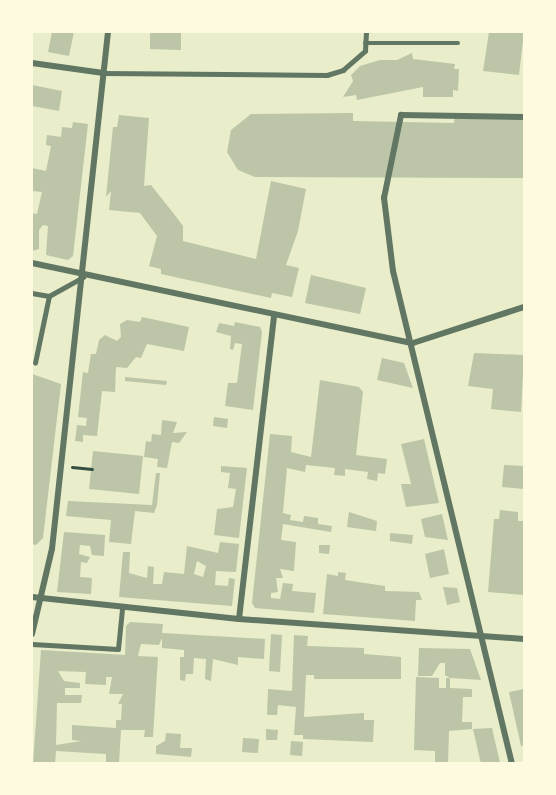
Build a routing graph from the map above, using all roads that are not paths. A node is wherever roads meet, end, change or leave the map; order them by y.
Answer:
1 (108, 32) edge
2 (366, 32) edge
3 (365, 43) junction
4 (458, 43) dead end
5 (32, 63) edge
6 (103, 73) junction
7 (525, 117) edge
8 (32, 263) edge
9 (84, 276) junction
10 (32, 293) edge
11 (49, 297) junction
12 (525, 307) edge
13 (274, 317) junction
14 (412, 343) junction
15 (35, 363) dead end
16 (32, 597) edge
17 (40, 598) junction
18 (122, 609) junction
19 (239, 619) junction
20 (32, 634) edge
21 (483, 636) junction
22 (525, 639) edge
23 (32, 644) edge
24 (512, 764) edge

1 - 6 street
2 - 3 lane
3 - 4 lane
3 - 6 lane
5 - 6 street
6 - 9 street
7 - 14 street
8 - 9 street
9 - 11 lane
9 - 13 street
9 - 17 street
10 - 11 lane
11 - 15 lane
12 - 14 street
13 - 14 street
13 - 19 street
14 - 21 street
16 - 17 street
17 - 18 street
17 - 20 street
18 - 19 street
18 - 23 street
19 - 21 street
21 - 22 street
21 - 24 street

